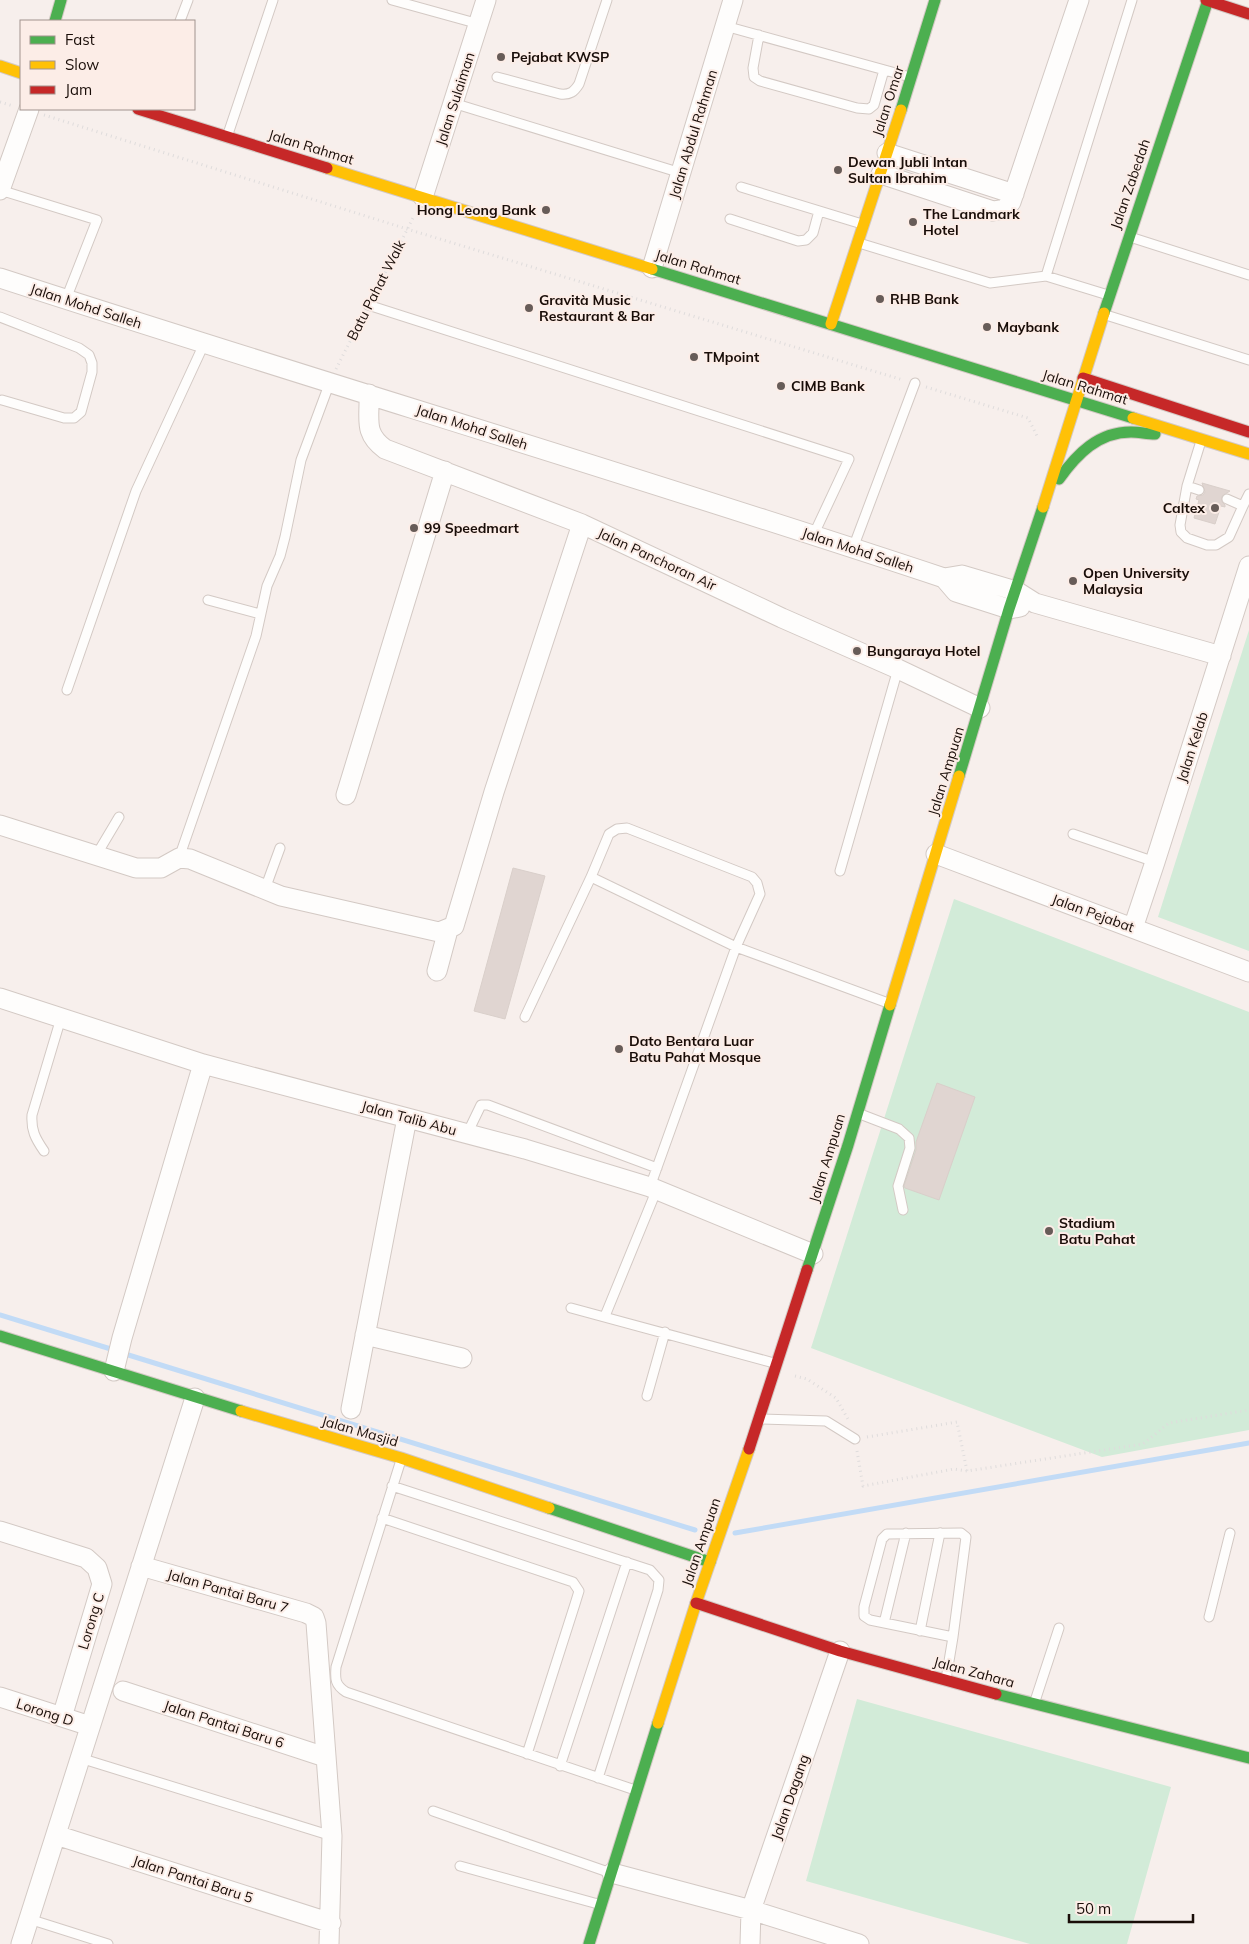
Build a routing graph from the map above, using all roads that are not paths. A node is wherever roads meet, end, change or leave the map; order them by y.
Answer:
1 (61, 0) edge
2 (188, 0) edge
3 (273, 0) edge
4 (392, 0) edge
5 (486, 0) edge
6 (607, 0) edge
7 (733, 0) edge
8 (935, 0) edge
9 (1079, 0) edge
10 (1132, 0) edge
11 (1207, 0) edge
12 (1249, 14) edge
13 (55, 20) edge
14 (180, 20) edge
15 (479, 24) junction
16 (725, 26) junction
17 (759, 35) junction
18 (0, 66) edge
19 (884, 70) junction
20 (20, 73) edge
21 (497, 77) dead end
22 (912, 78) junction
23 (453, 103) junction
24 (28, 110) edge
25 (141, 110) edge
26 (227, 136) junction
27 (887, 154) junction
28 (681, 173) junction
29 (881, 174) junction
30 (741, 187) dead end
31 (0, 190) edge
32 (1014, 194) junction
33 (423, 197) junction
34 (819, 211) junction
35 (730, 219) dead end
36 (864, 225) junction
37 (1128, 237) junction
38 (858, 243) junction
39 (652, 268) junction
40 (1249, 275) edge
41 (1046, 276) junction
42 (0, 278) edge
43 (1109, 295) junction
44 (66, 299) junction
45 (368, 305) road end
46 (1103, 315) junction
47 (0, 317) edge
48 (831, 324) junction
49 (204, 344) junction
50 (1249, 360) edge
51 (1083, 378) junction
52 (330, 382) junction
53 (915, 384) road end
54 (369, 394) junction
55 (2, 400) dead end
56 (1076, 400) junction
57 (1249, 432) edge
58 (1202, 440) junction
59 (1249, 454) edge
60 (445, 471) junction
61 (1187, 486) junction
62 (1199, 490) dead end
63 (1249, 494) edge
64 (1047, 496) junction
65 (1227, 499) dead end
66 (1243, 506) junction
67 (582, 524) junction
68 (813, 536) junction
69 (853, 548) junction
70 (1249, 566) edge
71 (944, 578) junction
72 (1016, 591) junction
73 (208, 600) dead end
74 (1035, 603) junction
75 (1009, 609) junction
76 (260, 614) junction
77 (1221, 656) junction
78 (898, 669) junction
79 (67, 690) dead end
80 (980, 708) junction
81 (346, 795) dead end
82 (119, 816) dead end
83 (0, 825) edge
84 (1073, 834) dead end
85 (280, 848) dead end
86 (97, 854) junction
87 (936, 854) junction
88 (178, 858) junction
89 (1155, 862) junction
90 (840, 871) dead end
91 (591, 878) junction
92 (265, 889) junction
93 (1133, 928) junction
94 (448, 930) junction
95 (736, 947) junction
96 (437, 971) dead end
97 (1249, 972) edge
98 (0, 998) edge
99 (891, 1005) junction
100 (525, 1017) dead end
101 (61, 1018) junction
102 (203, 1064) junction
103 (858, 1113) junction
104 (407, 1118) junction
105 (466, 1134) junction
106 (44, 1150) dead end
107 (657, 1168) junction
108 (654, 1188) junction
109 (903, 1210) dead end
110 (813, 1254) junction
111 (572, 1308) dead end
112 (605, 1316) junction
113 (665, 1332) junction
114 (366, 1335) junction
115 (0, 1336) edge
116 (462, 1358) dead end
117 (116, 1364) junction
118 (775, 1367) junction
119 (647, 1396) dead end
120 (194, 1398) junction
121 (350, 1409) dead end
122 (759, 1419) junction
123 (854, 1439) road end
124 (401, 1458) junction
125 (392, 1486) junction
126 (382, 1518) junction
127 (0, 1530) edge
128 (906, 1533) junction
129 (940, 1533) junction
130 (1230, 1533) dead end
131 (627, 1562) junction
132 (710, 1562) junction
133 (141, 1566) junction
134 (696, 1602) junction
135 (1209, 1617) dead end
136 (884, 1623) junction
137 (1059, 1628) dead end
138 (920, 1630) junction
139 (953, 1637) junction
140 (840, 1651) junction
141 (945, 1680) junction
142 (123, 1691) dead end
143 (0, 1697) edge
144 (1034, 1704) junction
145 (62, 1717) junction
146 (90, 1726) junction
147 (527, 1754) junction
148 (325, 1757) junction
149 (80, 1758) junction
150 (1249, 1758) edge
151 (560, 1766) junction
152 (598, 1778) junction
153 (637, 1791) junction
154 (433, 1811) dead end
155 (56, 1835) junction
156 (332, 1836) junction
157 (460, 1866) dead end
158 (612, 1873) junction
159 (602, 1905) junction
160 (751, 1910) junction
161 (29, 1919) junction
162 (331, 1923) junction
163 (21, 1944) edge
164 (108, 1944) edge
165 (329, 1944) edge
166 (590, 1944) edge
167 (750, 1944) edge
168 (858, 1944) edge

1 - 13 main road
2 - 14 lane
3 - 26 lane
4 - 15 lane
5 - 15 street, Jalan Sulaiman
6 - 21 lane
7 - 16 street, Jalan Abdul Rahman
8 - 22 main road, Jalan Omar
9 - 32 street
10 - 41 lane
11 - 12 main road
11 - 37 main road, Jalan Zabedah
15 - 23 street, Jalan Sulaiman
16 - 17 lane
16 - 28 street, Jalan Abdul Rahman
17 - 19 lane
17 - 19 lane
18 - 20 main road
19 - 22 lane
22 - 27 main road, Jalan Omar
23 - 28 lane
23 - 33 street, Jalan Sulaiman
24 - 31 street
25 - 26 main road, Jalan Rahmat
26 - 33 main road, Jalan Rahmat
27 - 29 main road, Jalan Omar
27 - 32 street
28 - 39 street, Jalan Abdul Rahman
29 - 32 street
29 - 36 main road, Jalan Omar
30 - 34 lane
31 - 44 lane
33 - 39 main road, Jalan Rahmat
34 - 35 lane
34 - 36 lane
36 - 38 main road, Jalan Omar
37 - 40 lane
37 - 43 main road, Jalan Zabedah
38 - 41 lane
38 - 48 main road, Jalan Omar
39 - 48 main road, Jalan Rahmat
41 - 43 lane
42 - 44 street, Jalan Mohd Salleh
43 - 46 main road, Jalan Zabedah
44 - 49 street, Jalan Mohd Salleh
45 - 68 lane
46 - 50 lane
46 - 51 main road, Jalan Zabedah
47 - 55 lane
48 - 56 main road, Jalan Rahmat
49 - 52 street, Jalan Mohd Salleh
49 - 79 lane
51 - 56 main road, Jalan Ampuan
51 - 57 main road, Jalan Rahmat
52 - 54 street, Jalan Mohd Salleh
52 - 76 lane
53 - 69 lane
54 - 60 street, Jalan Panchoran Air
54 - 68 street, Jalan Mohd Salleh
56 - 58 main road, Jalan Rahmat
56 - 64 main road, Jalan Ampuan
58 - 59 main road, Jalan Rahmat
58 - 61 lane
58 - 64 main road
60 - 67 street, Jalan Panchoran Air
60 - 81 street
61 - 62 lane
61 - 66 lane
63 - 66 lane
64 - 72 main road, Jalan Ampuan
65 - 66 lane
67 - 78 street, Jalan Panchoran Air
67 - 94 street
68 - 69 street, Jalan Mohd Salleh
69 - 71 street, Jalan Mohd Salleh
70 - 77 street, Jalan Kelab
71 - 72 street
71 - 75 street
72 - 74 street
72 - 75 main road, Jalan Ampuan
73 - 76 lane
74 - 75 street
74 - 77 street
75 - 80 main road, Jalan Ampuan
76 - 88 lane
77 - 89 street, Jalan Kelab
78 - 80 street, Jalan Panchoran Air
78 - 90 lane
80 - 87 main road, Jalan Ampuan
82 - 86 lane
83 - 86 street
84 - 89 lane
85 - 92 lane
86 - 88 street
87 - 93 street, Jalan Pejabat
87 - 99 main road, Jalan Ampuan
88 - 92 street
89 - 93 street, Jalan Kelab
91 - 95 lane
91 - 95 lane
91 - 100 lane
92 - 94 street
93 - 97 street, Jalan Pejabat
94 - 96 street
95 - 99 lane
95 - 107 lane
98 - 101 street, Jalan Talib Abu
99 - 103 main road, Jalan Ampuan
101 - 102 street, Jalan Talib Abu
101 - 106 lane
102 - 104 street, Jalan Talib Abu
102 - 117 street
103 - 109 lane
103 - 110 main road, Jalan Ampuan
104 - 105 street, Jalan Talib Abu
104 - 114 street
105 - 107 lane
105 - 108 street, Jalan Talib Abu
107 - 108 lane
108 - 110 street, Jalan Talib Abu
108 - 112 lane
110 - 118 main road, Jalan Ampuan
111 - 112 lane
112 - 113 lane
113 - 118 lane
113 - 119 lane
114 - 116 street
114 - 121 street
115 - 117 main road, Jalan Masjid
117 - 120 main road, Jalan Masjid
118 - 122 main road, Jalan Ampuan
120 - 124 main road, Jalan Masjid
120 - 133 street
122 - 123 lane
122 - 132 main road, Jalan Ampuan
124 - 125 lane
124 - 132 main road, Jalan Masjid
125 - 126 lane
125 - 131 lane
126 - 147 lane
126 - 147 lane
127 - 145 street, Lorong C
128 - 129 lane
128 - 136 lane
128 - 136 lane
129 - 138 lane
129 - 139 lane
130 - 135 lane
131 - 151 lane
131 - 152 lane
132 - 134 main road, Jalan Ampuan
133 - 146 street
133 - 148 street, Jalan Pantai Baru 7
134 - 140 main road, Jalan Zahara
134 - 153 main road, Jalan Ampuan
136 - 138 lane
137 - 144 lane
138 - 139 lane
139 - 141 lane
140 - 141 main road, Jalan Zahara
140 - 160 street, Jalan Dagang
141 - 144 main road, Jalan Zahara
142 - 148 street, Jalan Pantai Baru 6
143 - 145 street, Lorong D
144 - 150 main road, Jalan Zahara
145 - 146 street, Lorong D
146 - 149 street
147 - 151 lane
148 - 156 street
149 - 155 street
149 - 156 lane
151 - 152 lane
152 - 153 lane
153 - 158 main road, Jalan Ampuan
154 - 158 lane
155 - 161 street
155 - 162 street, Jalan Pantai Baru 5
156 - 162 street
157 - 159 lane
158 - 159 main road, Jalan Ampuan
158 - 160 street
159 - 166 main road, Jalan Ampuan
160 - 167 street, Jalan Dagang
160 - 168 street
161 - 163 street
161 - 164 lane
162 - 165 street

